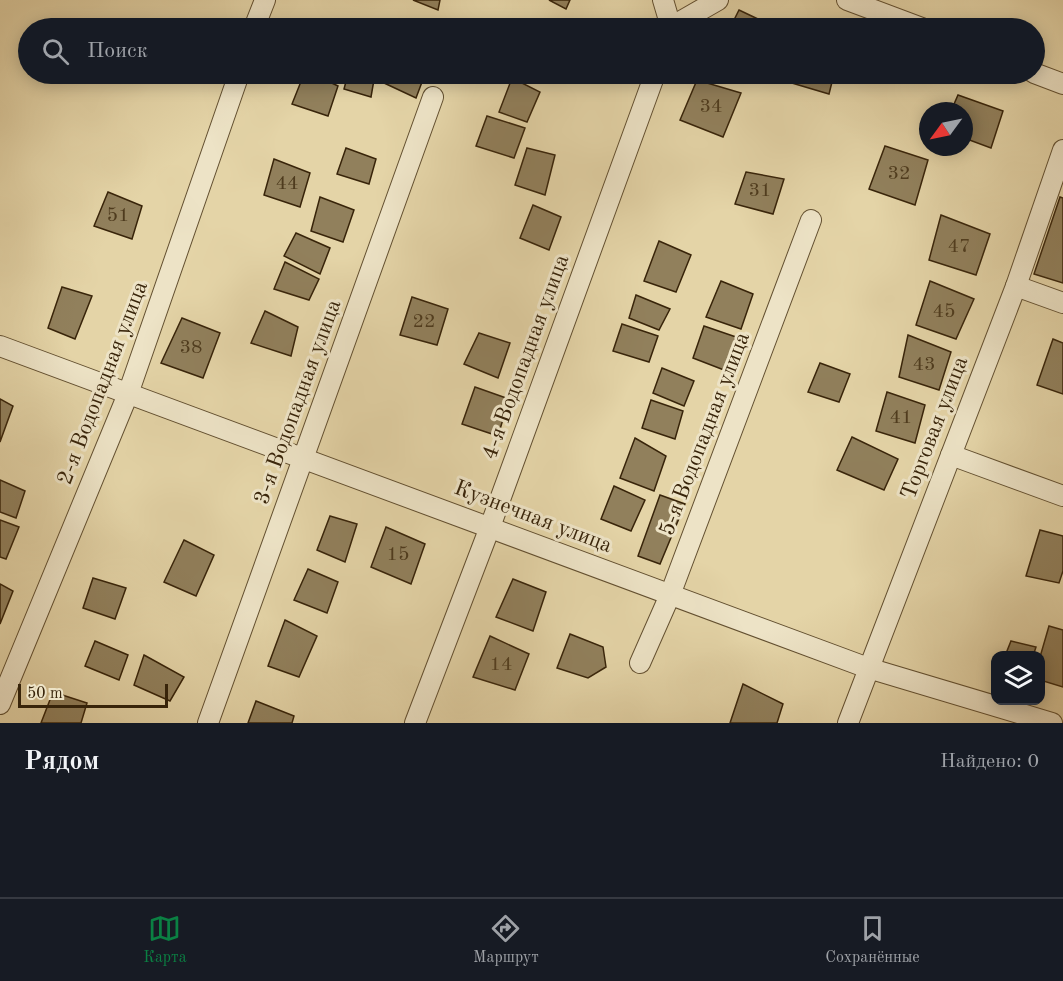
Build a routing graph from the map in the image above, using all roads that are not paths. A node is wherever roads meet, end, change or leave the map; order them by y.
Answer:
1 (265, 0) edge
2 (663, 0) edge
3 (718, 0) edge
4 (847, 0) edge
5 (258, 18) edge
6 (668, 18) edge
7 (688, 18) edge
8 (895, 18) edge
9 (1045, 77) edge
10 (236, 84) edge
11 (651, 84) edge
12 (1063, 84) edge
13 (433, 97) dead end
14 (1063, 150) edge
15 (810, 220) dead end
16 (1016, 286) junction
17 (1063, 303) edge
18 (0, 346) edge
19 (128, 394) junction
20 (951, 455) junction
21 (304, 457) junction
22 (1063, 496) edge
23 (490, 527) junction
24 (670, 594) junction
25 (639, 663) dead end
26 (868, 668) junction
27 (0, 704) edge
28 (208, 723) edge
29 (415, 723) edge
30 (848, 723) edge
31 (1052, 723) edge

1 - 5 street
2 - 6 street
3 - 7 street
4 - 8 street
9 - 12 street
10 - 19 street, 2-я Водопадная улица
11 - 23 street, 4-я Водопадная улица
13 - 21 street, 3-я Водопадная улица
14 - 16 street, Торговая улица
15 - 24 street, 5-я Водопадная улица
16 - 17 street
16 - 20 street, Торговая улица
18 - 19 street, Кузнечная улица
19 - 21 street, Кузнечная улица
19 - 27 street, 2-я Водопадная улица
20 - 22 street
20 - 26 street, Торговая улица
21 - 23 street, Кузнечная улица
21 - 28 street, 3-я Водопадная улица
23 - 24 street, Кузнечная улица
23 - 29 street, 4-я Водопадная улица
24 - 25 street, 5-я Водопадная улица
24 - 26 street, Кузнечная улица
26 - 30 street, Торговая улица
26 - 31 street, Кузнечная улица

